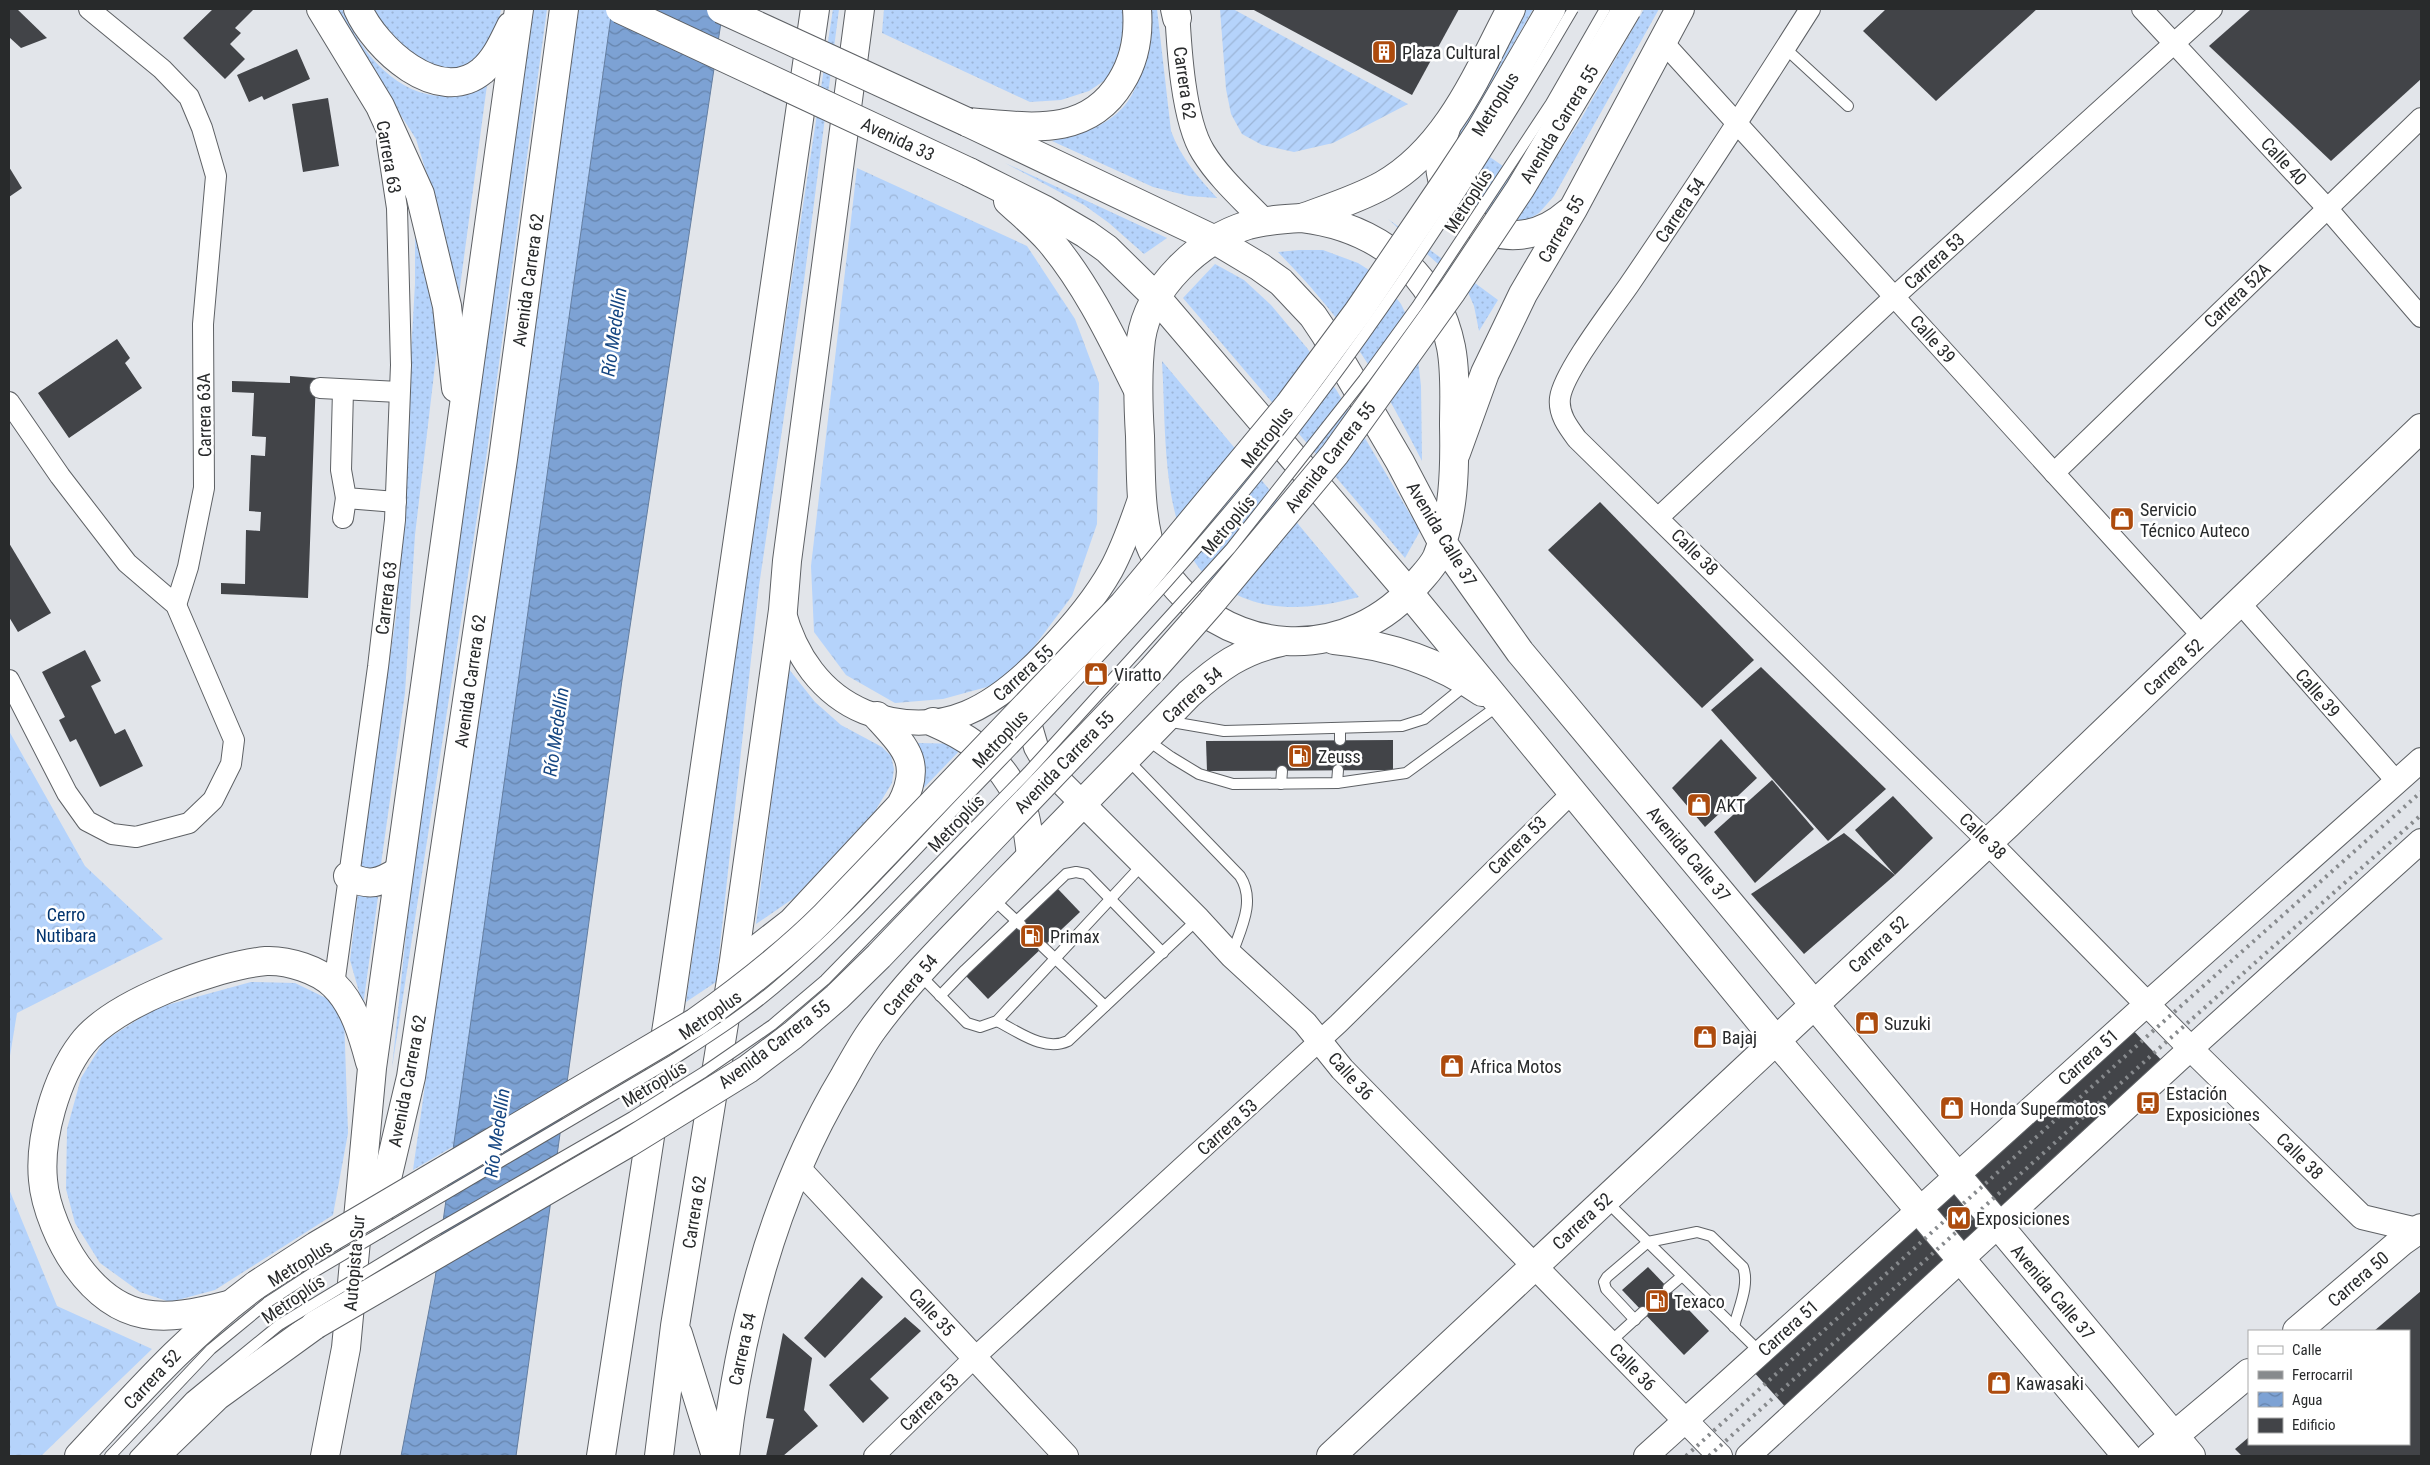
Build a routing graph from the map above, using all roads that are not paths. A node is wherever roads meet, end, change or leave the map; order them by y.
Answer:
1 (89, 9) edge
2 (321, 9) edge
3 (358, 9) edge
4 (564, 9) edge
5 (620, 9) edge
6 (721, 9) edge
7 (815, 9) edge
8 (860, 9) edge
9 (1137, 9) edge
10 (1511, 9) edge
11 (1552, 9) edge
12 (1573, 9) edge
13 (1605, 9) edge
14 (1627, 9) edge
15 (1680, 9) edge
16 (1810, 9) edge
17 (2142, 9) edge
18 (2212, 9) edge
19 (519, 10) edge
20 (1176, 12) edge
21 (1662, 40) junction
22 (2175, 43) junction
23 (1785, 48) junction
24 (380, 106) junction
25 (1848, 106) dead end
26 (2421, 118) edge
27 (967, 122) junction
28 (1738, 124) junction
29 (1447, 125) junction
30 (969, 172) junction
31 (420, 194) junction
32 (398, 208) junction
33 (2327, 208) junction
34 (1573, 209) junction
35 (1302, 218) junction
36 (1264, 221) junction
37 (1214, 240) junction
38 (1894, 296) junction
39 (1157, 298) junction
40 (2421, 317) edge
41 (320, 388) dead end
42 (1138, 389) junction
43 (343, 390) junction
44 (400, 392) junction
45 (9, 402) edge
46 (1561, 414) joint
47 (461, 426) junction
48 (2421, 428) edge
49 (1455, 455) junction
50 (2054, 473) junction
51 (1142, 492) junction
52 (346, 498) junction
53 (396, 502) junction
54 (1659, 517) junction
55 (344, 518) dead end
56 (1442, 542) junction
57 (1409, 593) junction
58 (2240, 603) junction
59 (176, 605) junction
60 (783, 610) junction
61 (2204, 638) junction
62 (1322, 639) junction
63 (1284, 641) junction
64 (1025, 675) junction
65 (9, 680) edge
66 (1474, 680) junction
67 (1499, 704) junction
68 (877, 716) junction
69 (933, 722) junction
70 (1340, 728) junction
71 (1154, 729) junction
72 (1284, 730) junction
73 (1340, 740) dead end
74 (1284, 741) dead end
75 (1126, 758) junction
76 (2421, 760) edge
77 (1338, 770) dead end
78 (1282, 771) dead end
79 (2397, 782) junction
80 (1337, 783) junction
81 (1281, 784) junction
82 (1574, 791) junction
83 (1083, 803) junction
84 (2421, 841) edge
85 (1988, 842) junction
86 (1031, 856) junction
87 (1143, 864) junction
88 (399, 871) junction
89 (348, 876) junction
90 (991, 897) junction
91 (1111, 899) junction
92 (1198, 919) junction
93 (1019, 923) junction
94 (1043, 947) dead end
95 (1163, 953) junction
96 (1232, 956) junction
97 (1055, 960) junction
98 (733, 968) junction
99 (918, 972) junction
100 (334, 985) junction
101 (940, 996) junction
102 (1814, 1003) junction
103 (2147, 1004) junction
104 (1105, 1006) junction
105 (998, 1021) junction
106 (1775, 1039) junction
107 (1320, 1041) junction
108 (2191, 1048) junction
109 (372, 1068) junction
110 (797, 1167) junction
111 (1957, 1176) junction
112 (1604, 1200) junction
113 (1920, 1210) junction
114 (1998, 1226) junction
115 (2421, 1230) edge
116 (1648, 1242) junction
117 (1961, 1260) junction
118 (1534, 1266) junction
119 (1682, 1276) junction
120 (1668, 1288) dead end
121 (262, 1293) junction
122 (228, 1306) junction
123 (1643, 1312) dead end
124 (1634, 1320) junction
125 (676, 1326) junction
126 (1734, 1326) junction
127 (2298, 1330) edge
128 (1609, 1343) junction
129 (346, 1348) junction
130 (1761, 1353) junction
131 (974, 1358) junction
132 (2248, 1374) edge
133 (1686, 1421) junction
134 (2183, 1446) edge
135 (164, 1450) edge
136 (79, 1456) edge
137 (110, 1456) edge
138 (135, 1456) edge
139 (325, 1456) edge
140 (601, 1456) edge
141 (659, 1456) edge
142 (716, 1456) edge
143 (725, 1456) edge
144 (874, 1456) edge
145 (1066, 1456) edge
146 (1331, 1456) edge
147 (1646, 1456) edge
148 (1720, 1456) edge
149 (1748, 1456) edge
150 (2127, 1456) edge
151 (2150, 1456) edge

1 - 59 street, Carrera 63A
2 - 24 main road
3 - 19 main road
4 - 129 main road, Avenida Carrera 62
5 - 30 main road, Avenida 33, bridge
6 - 27 main road, bridge
7 - 140 main road
8 - 60 main road
9 - 27 main road
10 - 29 main road
11 - 121 main road, bridge
12 - 121 lane, Metroplus, bridge
13 - 138 lane, Metroplús, bridge
14 - 135 main road, Avenida Carrera 55, bridge
15 - 21 main road, Carrera 55
16 - 23 street, Carrera 54
17 - 22 street, Calle 40
18 - 22 street, Carrera 53
19 - 47 main road, Avenida Carrera 62
20 - 36 street, Carrera 62
21 - 28 street, Calle 39
21 - 34 main road, Carrera 55
22 - 33 street, Calle 40
22 - 38 street, Carrera 53
23 - 25 lane
23 - 28 street, Carrera 54
24 - 31 main road
24 - 32 street, Carrera 63
26 - 33 street, Carrera 52A
27 - 37 main road
28 - 38 street, Calle 39
28 - 46 street, Carrera 54
29 - 34 main road
29 - 35 main road
30 - 39 main road, Avenida 33
30 - 42 main road
31 - 32 street, Carrera 63
31 - 47 main road
32 - 44 street, Carrera 63
33 - 40 street, Calle 40
33 - 50 street, Carrera 52A
34 - 49 main road, Carrera 55
35 - 36 main road
35 - 49 main road
36 - 37 main road
37 - 39 main road
37 - 56 main road, Avenida Calle 37
38 - 50 street, Calle 39
38 - 54 street, Carrera 53
39 - 42 main road
39 - 57 main road
41 - 43 street
42 - 51 main road
43 - 44 street
43 - 52 street
44 - 53 street, Carrera 63
45 - 59 street
46 - 54 street, Calle 38
47 - 88 main road, Avenida Carrera 62
48 - 58 main road, Carrera 52
49 - 56 main road
50 - 61 street, Calle 39
51 - 63 main road
51 - 64 street, Carrera 55
52 - 53 street
52 - 55 street
53 - 89 street, Carrera 63
54 - 85 street, Calle 38
56 - 57 main road
56 - 102 main road, Avenida Calle 37
57 - 62 main road
57 - 66 main road
58 - 61 main road, Carrera 52
58 - 79 street, Calle 39
59 - 65 street
60 - 68 street, Carrera 55
60 - 98 main road
61 - 85 main road, Carrera 52
62 - 63 main road
62 - 66 main road
63 - 71 main road, Carrera 54
64 - 69 street, Carrera 55
64 - 83 street, Calle 36
66 - 67 main road
66 - 70 lane
67 - 80 lane
67 - 82 main road
68 - 69 street, Carrera 55
68 - 98 main road
69 - 86 main road
70 - 72 lane
70 - 73 lane
71 - 72 lane
71 - 75 main road, Carrera 54
71 - 81 lane
72 - 74 lane
75 - 83 main road, Carrera 54
75 - 96 lane
76 - 79 street, Carrera 51
77 - 80 lane
78 - 81 lane
79 - 103 street, Carrera 51
80 - 81 lane
82 - 106 main road
82 - 107 street, Carrera 53
83 - 86 main road, Carrera 54
83 - 87 street, Calle 36
84 - 108 street
85 - 102 main road, Carrera 52
85 - 103 street, Calle 38
86 - 90 main road, Carrera 54
87 - 91 lane
87 - 92 street, Calle 36
88 - 89 main road
88 - 109 main road, Avenida Carrera 62
89 - 100 street, Carrera 63
90 - 93 lane
90 - 99 main road, Carrera 54
91 - 93 lane
91 - 95 lane
91 - 97 lane
92 - 95 lane
92 - 96 street, Calle 36
93 - 101 lane
94 - 97 lane
95 - 104 lane
96 - 107 street, Calle 36
97 - 104 lane
97 - 105 lane
98 - 125 main road, Carrera 62
99 - 101 lane
99 - 110 main road, Carrera 54
100 - 109 main road
100 - 122 main road
101 - 105 lane
102 - 106 main road, Carrera 52
102 - 111 main road, Avenida Calle 37
103 - 108 street, Calle 38
103 - 111 street, Carrera 51
104 - 105 lane
106 - 112 main road, Carrera 52
106 - 113 main road
107 - 118 street, Calle 36
107 - 131 street, Carrera 53
108 - 114 street
108 - 115 street, Calle 38
109 - 129 main road, Autopista Sur
110 - 131 street, Calle 35
110 - 143 main road, Carrera 54
111 - 113 street, Carrera 51
111 - 114 main road, Avenida Calle 37
112 - 116 lane
112 - 118 main road, Carrera 52
113 - 117 main road
113 - 130 street, Carrera 51
114 - 117 street
114 - 134 main road, Avenida Calle 37
115 - 127 main road, Carrera 50
116 - 119 lane
116 - 124 lane
116 - 126 lane
117 - 149 street
117 - 150 main road
118 - 128 street, Calle 36
118 - 146 main road, Carrera 52
119 - 120 lane
119 - 126 lane
121 - 122 main road
121 - 137 lane, Metroplús
122 - 136 main road, Carrera 52
123 - 124 lane
124 - 128 lane
125 - 141 main road, Carrera 62
125 - 142 main road
126 - 130 lane
128 - 133 street, Calle 36
129 - 139 main road, Autopista Sur
130 - 133 street, Carrera 51
131 - 144 street, Carrera 53
131 - 145 street, Calle 35
132 - 134 main road
133 - 147 street, Carrera 51
133 - 148 street, Calle 36
134 - 151 main road

